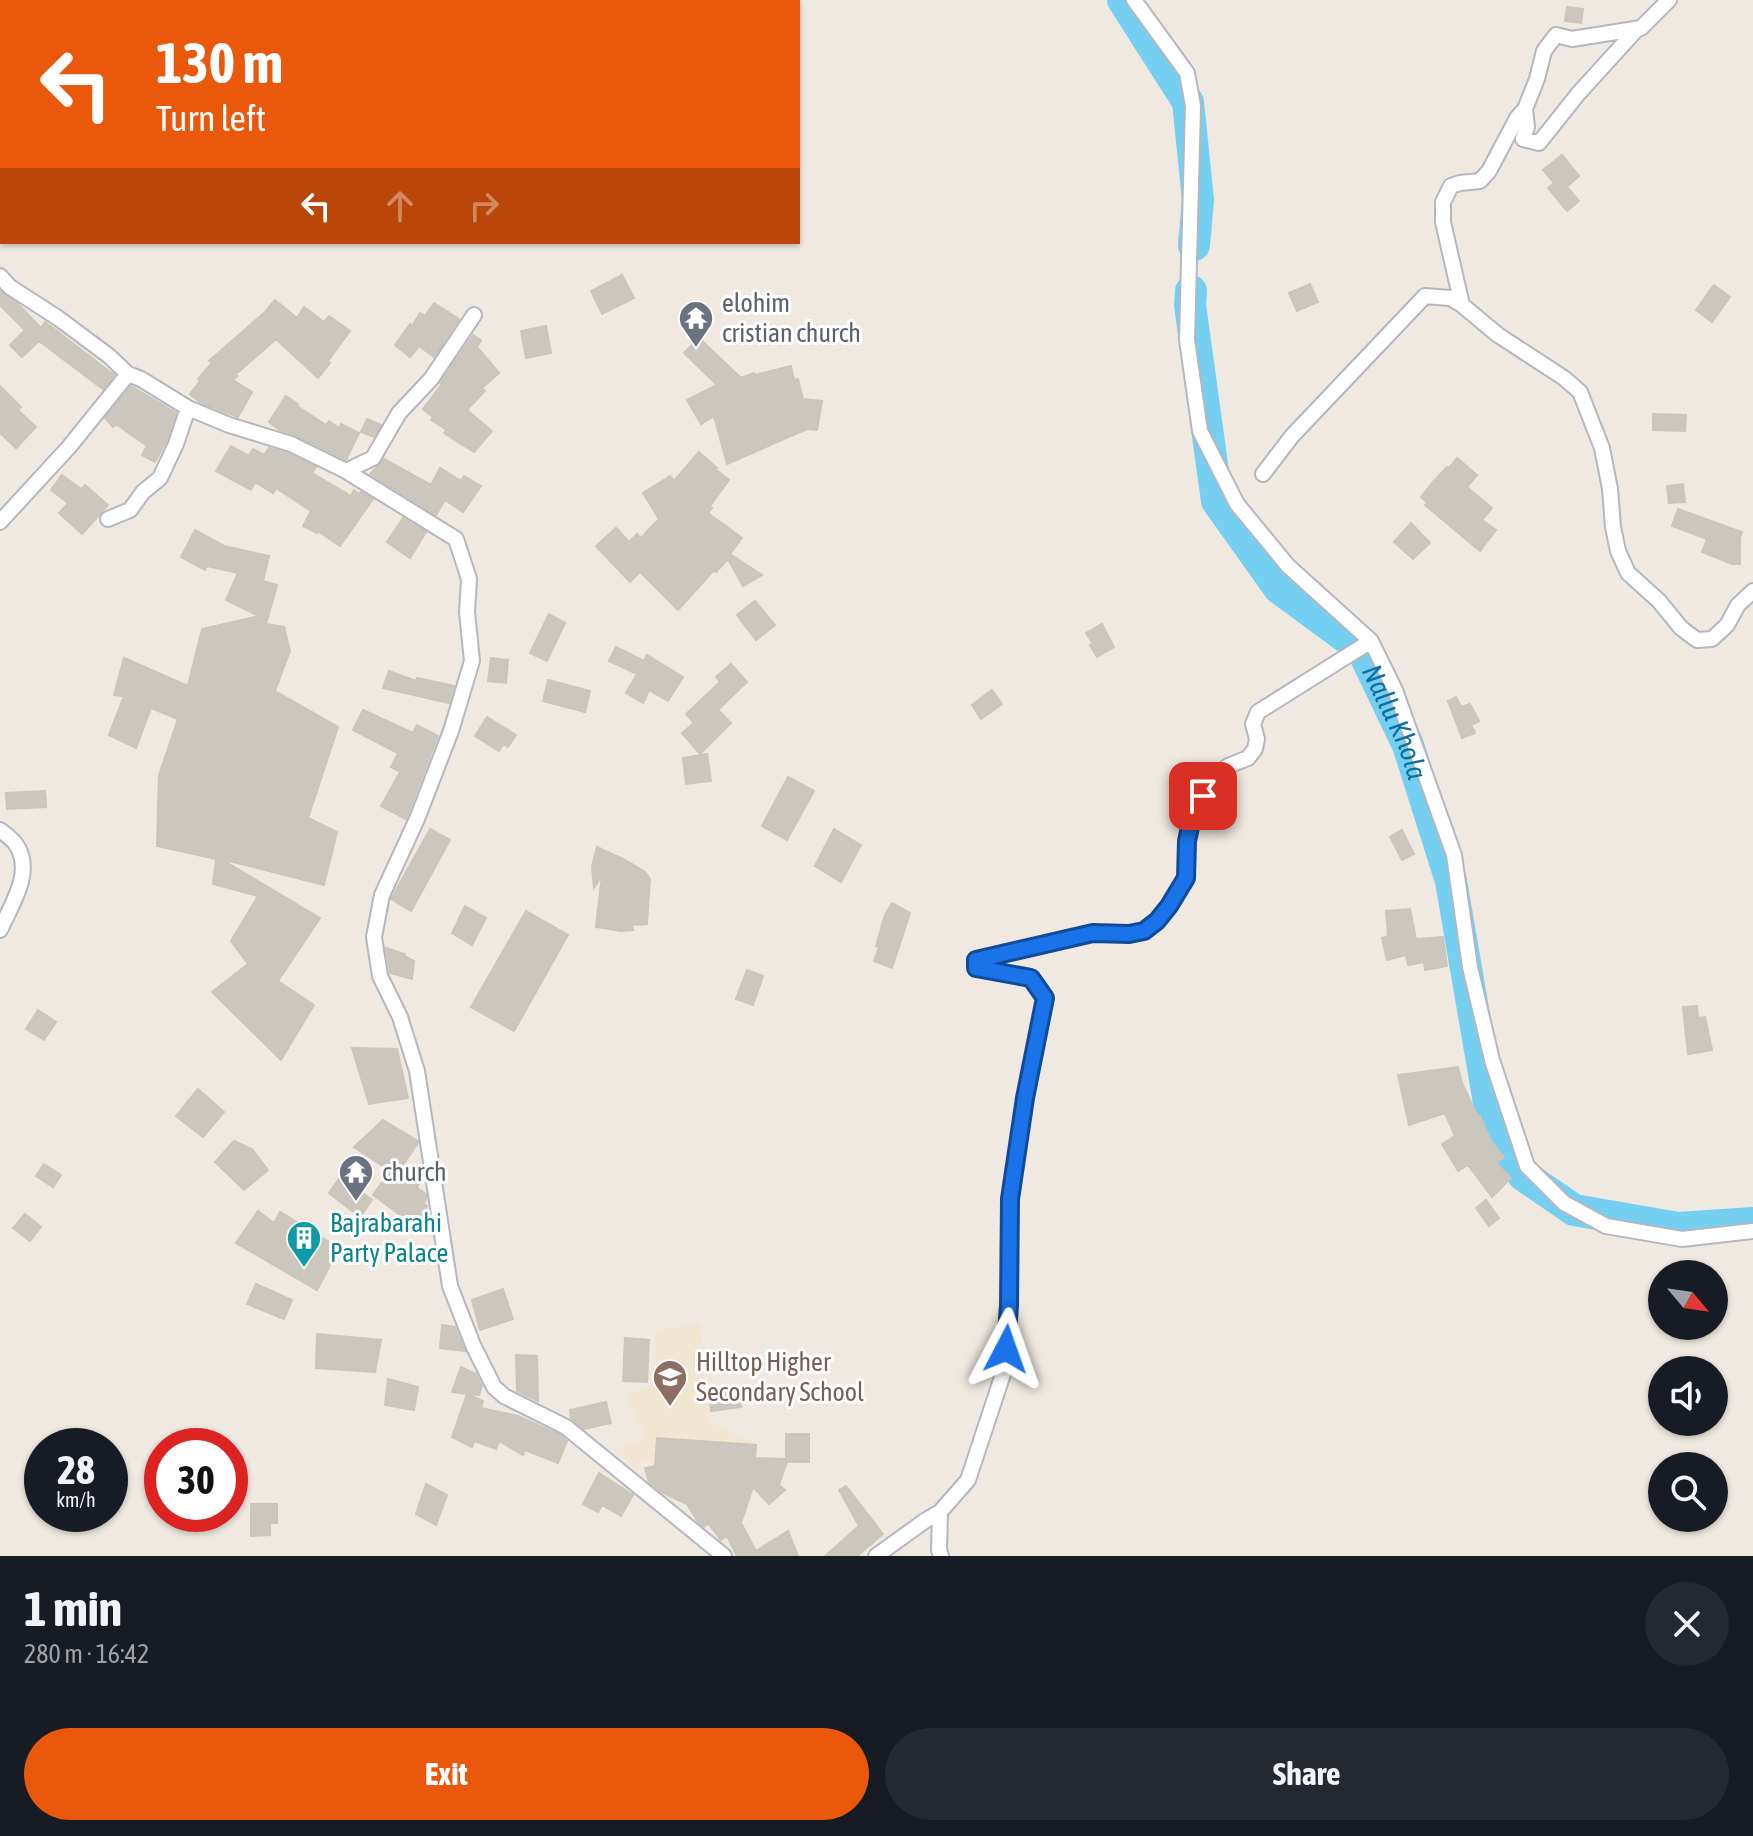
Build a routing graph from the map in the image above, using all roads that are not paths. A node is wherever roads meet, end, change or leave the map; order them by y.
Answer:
1 (1134, 0) edge
2 (1669, 0) edge
3 (1638, 29) junction
4 (1525, 109) junction
5 (0, 276) edge
6 (1462, 305) junction
7 (474, 315) dead end
8 (128, 374) junction
9 (188, 408) junction
10 (346, 471) junction
11 (1263, 474) dead end
12 (108, 519) dead end
13 (0, 522) edge
14 (1753, 591) edge
15 (1371, 641) junction
16 (0, 830) edge
17 (0, 930) edge
18 (1753, 1231) edge
19 (940, 1512) junction
20 (724, 1556) edge
21 (876, 1556) edge
22 (941, 1556) edge

1 - 15 street
2 - 3 street
3 - 4 street
3 - 4 street
4 - 6 street
5 - 8 street
6 - 11 street
6 - 14 street
7 - 10 street
8 - 9 street
8 - 13 street
9 - 10 street
9 - 12 street
10 - 20 street
15 - 18 street
15 - 19 street
16 - 17 street
19 - 21 street
19 - 22 street

